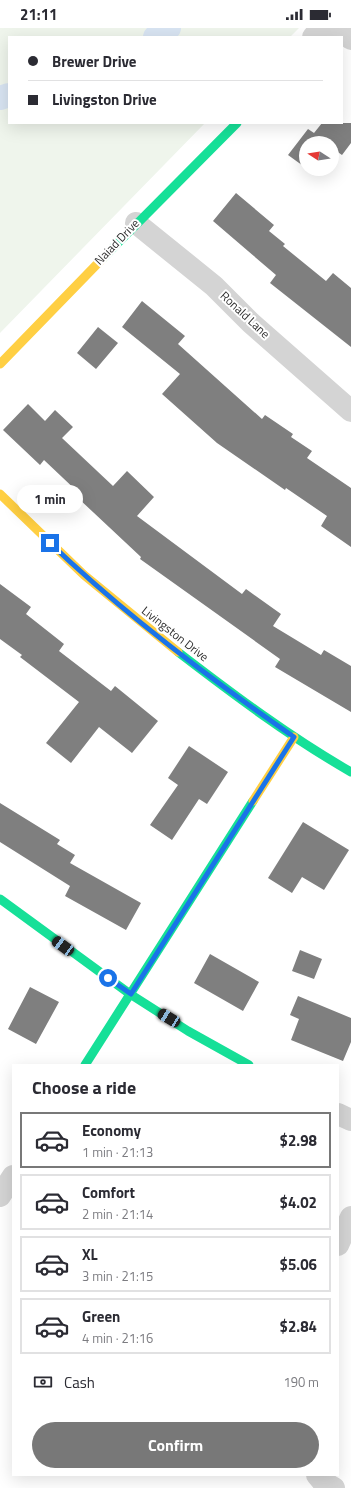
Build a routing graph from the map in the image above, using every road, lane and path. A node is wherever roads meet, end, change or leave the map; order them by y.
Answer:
1 (321, 28) edge
2 (336, 28) edge
3 (314, 36) edge
4 (351, 39) edge
5 (236, 124) edge
6 (136, 223) junction
7 (0, 364) edge
8 (351, 411) edge
9 (0, 494) edge
10 (294, 737) junction
11 (351, 772) edge
12 (0, 899) edge
13 (131, 994) junction
14 (86, 1064) edge
15 (247, 1064) edge
16 (339, 1114) edge
17 (351, 1120) edge
18 (12, 1178) edge
19 (0, 1196) edge
20 (351, 1217) edge
21 (339, 1243) edge
22 (318, 1476) edge
23 (334, 1488) edge

1 - 3 street
2 - 4 street
5 - 6 street, Naiad Drive
6 - 7 street, Naiad Drive
6 - 8 street, Ronald Lane
9 - 10 street, Livingston Drive
10 - 11 street, Livingston Drive
10 - 13 street
12 - 13 street
13 - 14 street
13 - 15 street
16 - 17 street
18 - 19 street
20 - 21 street
22 - 23 street

